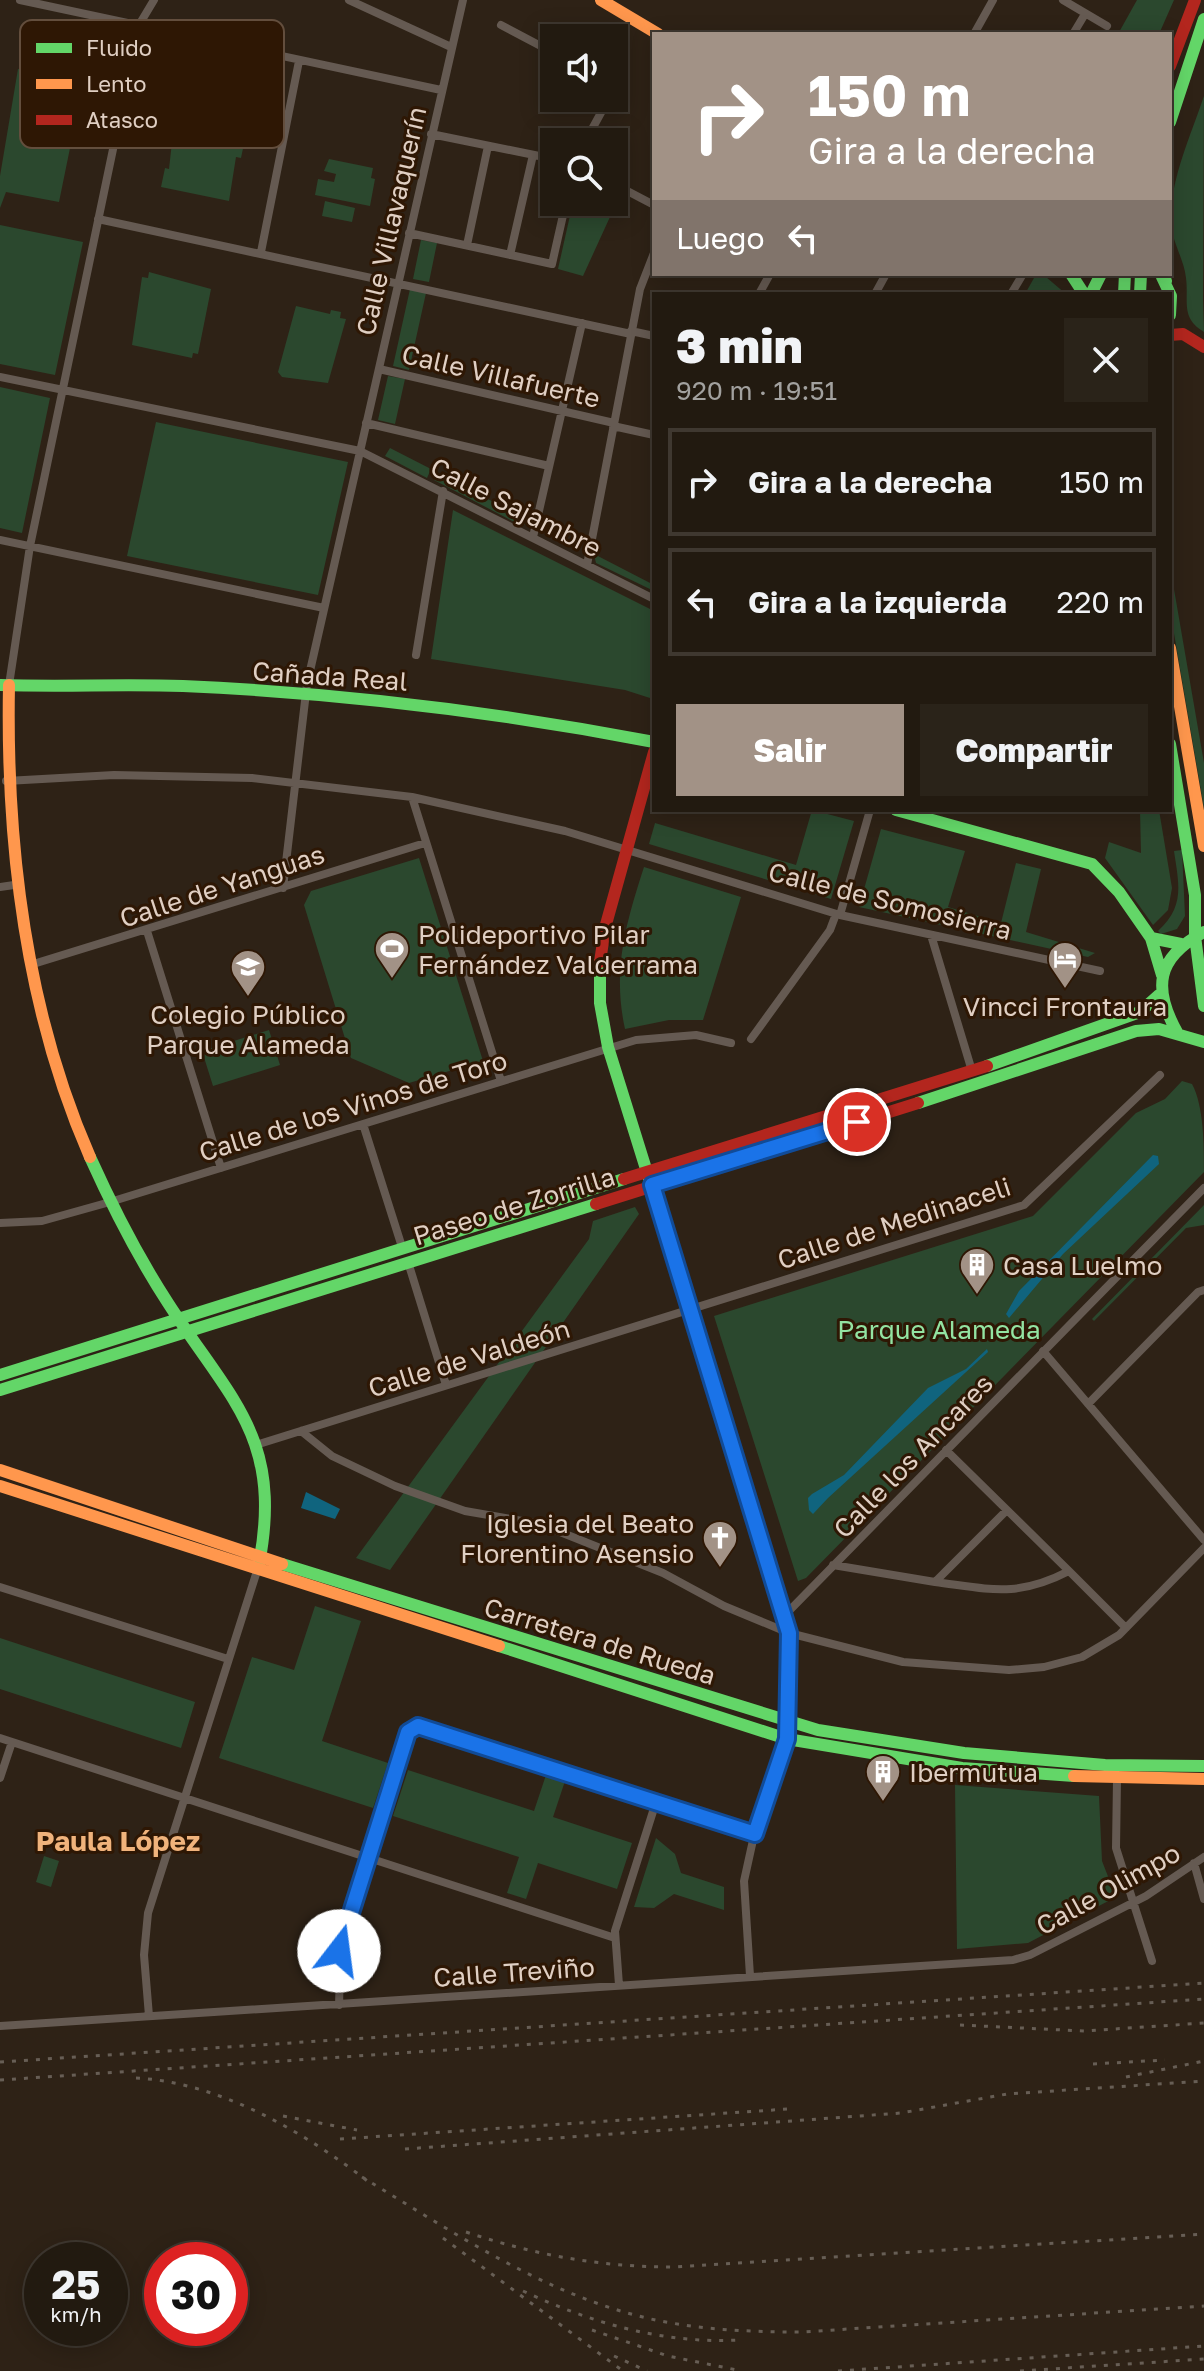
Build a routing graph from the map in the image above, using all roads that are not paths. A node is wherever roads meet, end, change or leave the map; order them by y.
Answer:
1 (20, 0) edge
2 (154, 0) edge
3 (349, 0) edge
4 (463, 0) edge
5 (601, 0) edge
6 (993, 0) edge
7 (1063, 0) edge
8 (1195, 0) edge
9 (1085, 14) junction
10 (1204, 19) edge
11 (115, 20) edge
12 (142, 20) edge
13 (501, 25) dead end
14 (1107, 26) dead end
15 (655, 32) edge
16 (975, 32) edge
17 (1074, 32) edge
18 (540, 46) edge
19 (451, 47) junction
20 (284, 58) edge
21 (299, 61) junction
22 (1172, 61) edge
23 (441, 90) junction
24 (1172, 116) edge
25 (431, 134) junction
26 (284, 136) edge
27 (488, 146) junction
28 (113, 148) edge
29 (282, 148) edge
30 (533, 155) junction
31 (540, 156) edge
32 (628, 191) edge
33 (652, 204) edge
34 (563, 216) edge
35 (98, 219) junction
36 (409, 233) junction
37 (467, 245) junction
38 (261, 252) junction
39 (510, 255) junction
40 (652, 258) edge
41 (398, 281) junction
42 (1172, 315) edge
43 (582, 323) junction
44 (631, 332) junction
45 (1177, 335) edge
46 (652, 336) edge
47 (1204, 347) edge
48 (379, 369) junction
49 (0, 377) edge
50 (62, 390) junction
51 (562, 411) junction
52 (366, 423) junction
53 (613, 425) junction
54 (652, 435) edge
55 (360, 451) junction
56 (549, 466) junction
57 (443, 491) junction
58 (533, 537) junction
59 (0, 540) edge
60 (30, 546) junction
61 (587, 565) junction
62 (652, 598) edge
63 (324, 608) junction
64 (416, 655) dead end
65 (1172, 660) edge
66 (5, 685) edge
67 (305, 694) junction
68 (652, 742) edge
69 (1172, 756) edge
70 (652, 759) edge
71 (6, 781) junction
72 (296, 781) junction
73 (412, 797) junction
74 (869, 812) edge
75 (903, 812) edge
76 (425, 843) junction
77 (1204, 846) edge
78 (627, 849) junction
79 (14, 885) junction
80 (0, 887) edge
81 (283, 888) junction
82 (838, 914) junction
83 (147, 931) junction
84 (1200, 934) edge
85 (931, 935) junction
86 (1151, 938) junction
87 (1181, 944) junction
88 (29, 966) junction
89 (1100, 971) dead end
90 (1162, 975) junction
91 (1159, 995) junction
92 (1204, 1006) edge
93 (1178, 1034) junction
94 (751, 1039) dead end
95 (1204, 1042) edge
96 (731, 1043) dead end
97 (608, 1047) junction
98 (972, 1071) junction
99 (1160, 1075) dead end
100 (501, 1081) junction
101 (363, 1124) junction
102 (221, 1168) junction
103 (648, 1171) junction
104 (652, 1185) junction
105 (1204, 1188) edge
106 (110, 1202) junction
107 (0, 1223) edge
108 (402, 1247) junction
109 (408, 1262) junction
110 (1204, 1290) edge
111 (691, 1310) junction
112 (178, 1318) junction
113 (188, 1331) junction
114 (1043, 1351) junction
115 (0, 1375) edge
116 (446, 1385) junction
117 (0, 1390) edge
118 (1088, 1404) junction
119 (301, 1431) junction
120 (259, 1444) junction
121 (946, 1450) junction
122 (0, 1470) edge
123 (0, 1486) edge
124 (1007, 1510) junction
125 (1204, 1540) edge
126 (1204, 1548) edge
127 (261, 1557) junction
128 (833, 1565) junction
129 (257, 1571) junction
130 (1069, 1571) junction
131 (935, 1582) junction
132 (0, 1587) edge
133 (785, 1615) junction
134 (1126, 1628) junction
135 (789, 1633) junction
136 (228, 1659) junction
137 (788, 1722) junction
138 (0, 1738) edge
139 (787, 1739) junction
140 (12, 1742) junction
141 (1204, 1766) edge
142 (0, 1778) edge
143 (1117, 1779) junction
144 (1204, 1779) edge
145 (184, 1800) junction
146 (656, 1802) junction
147 (755, 1834) junction
148 (1204, 1857) edge
149 (367, 1858) junction
150 (1194, 1863) junction
151 (1204, 1899) edge
152 (1132, 1902) junction
153 (615, 1938) junction
154 (1030, 1955) joint
155 (1152, 1961) dead end
156 (750, 1976) junction
157 (619, 1985) junction
158 (339, 2005) junction
159 (149, 2016) junction
160 (0, 2026) edge

1 - 11 street
2 - 12 street
3 - 19 street
4 - 19 street, Calle Villavaquerín
5 - 15 main road
6 - 16 street
7 - 9 street
8 - 22 main road
9 - 14 street
9 - 17 street
10 - 24 main road
13 - 18 street
19 - 23 street, Calle Villavaquerín
20 - 21 street
21 - 23 street
21 - 26 street
23 - 25 street, Calle Villavaquerín
25 - 27 street
25 - 36 street, Calle Villavaquerín
27 - 30 street
27 - 37 street
28 - 35 street
29 - 38 street
30 - 31 street
30 - 39 street
32 - 33 street
34 - 39 street
35 - 38 street
35 - 50 street
36 - 37 street
36 - 41 street, Calle Villavaquerín
37 - 39 street
38 - 41 street
40 - 44 street
41 - 43 street
41 - 48 street, Calle Villavaquerín
42 - 45 main road
43 - 44 street
43 - 51 street
44 - 46 street
44 - 53 street
45 - 47 main road
48 - 51 street, Calle Villafuerte
48 - 52 street, Calle Villavaquerín
49 - 50 street, Calle Sajambre
50 - 55 street, Calle Sajambre
50 - 60 street
51 - 53 street, Calle Villafuerte
51 - 56 street
52 - 55 street, Calle Villavaquerín
52 - 56 street
53 - 54 street, Calle Villafuerte
53 - 61 street
55 - 57 street, Calle Sajambre
55 - 63 street, Calle Villavaquerín
56 - 58 street
57 - 58 street, Calle Sajambre
57 - 64 street
58 - 61 street, Calle Sajambre
59 - 60 street
60 - 63 street
60 - 66 street
61 - 62 street, Calle Sajambre
63 - 67 street, Calle Villavaquerín
65 - 77 main road
66 - 67 main road, Cañada Real
66 - 71 main road
67 - 68 main road, Cañada Real
67 - 72 street, Calle Villavaquerín
69 - 84 main road
70 - 78 main road
71 - 72 street, Calle de Somosierra
71 - 79 main road
72 - 73 street, Calle de Somosierra
72 - 81 street, Calle Villavaquerín
73 - 76 street
73 - 78 street, Calle de Somosierra
74 - 82 street
75 - 86 main road
76 - 81 street, Calle de Yanguas
76 - 100 street
78 - 82 street, Calle de Somosierra
78 - 97 main road
79 - 80 street
79 - 88 main road
81 - 83 street, Calle de Yanguas
82 - 85 street, Calle de Somosierra
82 - 94 street
83 - 88 street, Calle de Yanguas
83 - 102 street
84 - 87 main road
84 - 92 main road
85 - 89 street, Calle de Somosierra
85 - 98 street
86 - 87 main road
86 - 90 main road
87 - 90 main road
88 - 106 main road
90 - 91 main road
91 - 93 main road
91 - 98 main road, Paseo de Zorrilla
93 - 95 main road, Paseo de Zorrilla
93 - 104 main road, Paseo de Zorrilla
96 - 97 street, Calle de los Vinos de Toro
97 - 100 street, Calle de los Vinos de Toro
97 - 103 main road
98 - 103 main road, Paseo de Zorrilla
99 - 111 street, Calle de Medinaceli
100 - 101 street, Calle de los Vinos de Toro
101 - 102 street, Calle de los Vinos de Toro
101 - 108 street
102 - 106 street, Calle de los Vinos de Toro
103 - 104 main road
103 - 108 main road, Paseo de Zorrilla
104 - 109 main road, Paseo de Zorrilla
104 - 111 main road
105 - 114 street, Calle los Ancares
106 - 107 street, Calle de los Vinos de Toro
106 - 112 main road
108 - 112 main road, Paseo de Zorrilla
109 - 113 main road, Paseo de Zorrilla
109 - 116 street
110 - 118 street
111 - 116 street, Calle de Valdeón
111 - 133 main road
112 - 113 main road
112 - 115 main road, Paseo de Zorrilla
113 - 117 main road, Paseo de Zorrilla
113 - 120 main road
114 - 118 street
114 - 121 street, Calle los Ancares
116 - 119 street, Calle de Valdeón
118 - 125 street
119 - 120 street, Calle de Valdeón
119 - 135 street
120 - 127 main road
121 - 124 street
121 - 128 street, Calle los Ancares
122 - 127 main road, Carretera de Rueda
123 - 129 main road, Carretera de Rueda
124 - 130 street
124 - 131 street
126 - 134 street
127 - 129 main road
127 - 137 main road, Carretera de Rueda
128 - 131 street
128 - 133 street, Calle los Ancares
129 - 136 street
129 - 139 main road, Carretera de Rueda
130 - 131 street
130 - 134 street
132 - 136 street
133 - 135 main road
134 - 135 street
135 - 137 main road
136 - 145 street
137 - 139 main road
137 - 141 main road, Carretera de Rueda
138 - 140 street
139 - 143 main road, Carretera de Rueda
139 - 147 street
140 - 142 street
140 - 145 street
143 - 144 main road, Carretera de Rueda
143 - 152 street
145 - 149 street
145 - 159 street
146 - 147 street
146 - 149 street
146 - 153 street
147 - 156 street
148 - 150 street, Calle Olimpo
149 - 153 street
149 - 158 street
150 - 151 street
150 - 152 street, Calle Olimpo
152 - 154 street, Calle Olimpo
152 - 155 street
153 - 157 street
154 - 156 street, Calle Treviño
156 - 157 street, Calle Treviño
157 - 158 street, Calle Treviño
158 - 159 street, Calle Treviño
159 - 160 street, Calle Treviño

